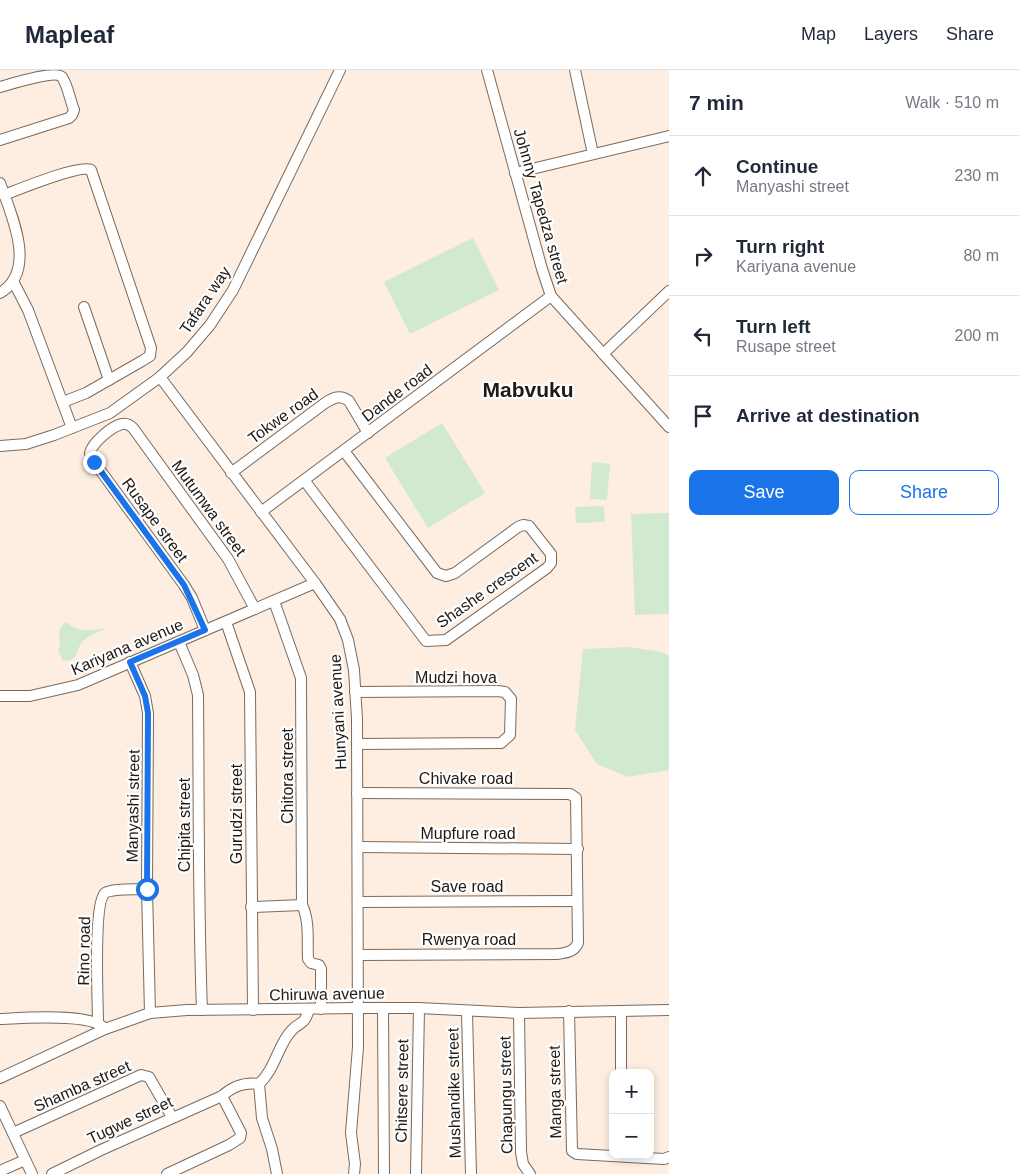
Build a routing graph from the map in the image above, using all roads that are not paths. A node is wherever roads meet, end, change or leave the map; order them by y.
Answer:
1 (340, 70) edge
2 (487, 70) edge
3 (575, 70) edge
4 (0, 88) edge
5 (669, 136) edge
6 (0, 140) edge
7 (593, 154) junction
8 (515, 173) junction
9 (0, 183) edge
10 (4, 195) junction
11 (13, 281) junction
12 (669, 291) edge
13 (0, 293) edge
14 (551, 296) junction
15 (84, 307) dead end
16 (603, 354) junction
17 (160, 377) junction
18 (109, 380) junction
19 (63, 402) junction
20 (669, 427) edge
21 (72, 428) junction
22 (133, 428) joint
23 (368, 433) junction
24 (0, 446) edge
25 (344, 451) junction
26 (231, 473) junction
27 (304, 480) junction
28 (261, 512) junction
29 (315, 583) junction
30 (274, 601) junction
31 (255, 609) junction
32 (226, 622) junction
33 (205, 630) junction
34 (179, 642) junction
35 (130, 662) junction
36 (355, 692) junction
37 (0, 696) edge
38 (357, 744) junction
39 (357, 793) junction
40 (358, 847) junction
41 (578, 848) junction
42 (147, 889) junction
43 (577, 901) junction
44 (358, 902) junction
45 (302, 905) junction
46 (251, 907) junction
47 (359, 955) junction
48 (357, 1008) junction
49 (383, 1008) junction
50 (419, 1008) junction
51 (309, 1009) junction
52 (321, 1009) junction
53 (202, 1010) junction
54 (253, 1010) junction
55 (669, 1010) edge
56 (569, 1011) junction
57 (621, 1011) junction
58 (468, 1012) junction
59 (150, 1013) junction
60 (519, 1013) junction
61 (0, 1019) edge
62 (102, 1026) junction
63 (621, 1069) edge
64 (0, 1078) edge
65 (259, 1084) junction
66 (222, 1096) junction
67 (0, 1106) edge
68 (172, 1117) junction
69 (2, 1118) edge
70 (13, 1133) junction
71 (609, 1155) edge
72 (669, 1157) edge
73 (654, 1158) edge
74 (26, 1160) junction
75 (354, 1169) edge
76 (0, 1171) edge
77 (32, 1174) edge
78 (52, 1174) edge
79 (167, 1174) edge
80 (277, 1174) edge
81 (359, 1174) edge
82 (384, 1174) edge
83 (416, 1174) edge
84 (471, 1174) edge
85 (530, 1174) edge

1 - 17 street, Tafara way
2 - 8 street, Johnny Tapedza street
3 - 7 street
4 - 6 street
5 - 7 street
7 - 8 street
8 - 14 street, Johnny Tapedza street
9 - 10 street
10 - 11 street
10 - 18 street
11 - 13 street
11 - 19 street
12 - 16 street
14 - 16 street, Johnny Tapedza street
14 - 23 street, Dande road
15 - 18 street
16 - 20 street, Johnny Tapedza street
17 - 21 street, Tafara way
17 - 26 street, Hunyani avenue
18 - 19 street
19 - 21 street
21 - 24 street, Tafara way
22 - 31 street, Mutumwa street
22 - 33 street, Rusape street
23 - 25 street, Dande road
23 - 26 street, Tokwe road
25 - 27 street, Dande road
25 - 27 street, Shashe crescent
26 - 28 street, Hunyani avenue
27 - 28 street, Dande road
28 - 29 street, Hunyani avenue
29 - 30 street, Kariyana avenue
29 - 36 street, Hunyani avenue
30 - 31 street, Kariyana avenue
30 - 45 street, Chitora street
31 - 32 street, Kariyana avenue
32 - 33 street, Kariyana avenue
32 - 46 street, Gurudzi street
33 - 34 street, Kariyana avenue
34 - 35 street, Kariyana avenue
34 - 53 street, Chipita street
35 - 37 street, Kariyana avenue
35 - 42 street, Manyashi street
36 - 38 street, Hunyani avenue
36 - 38 street, Mudzi hova
38 - 39 street, Hunyani avenue
39 - 40 street, Hunyani avenue
39 - 41 street, Chivake road
40 - 41 street, Mupfure road
40 - 44 street, Hunyani avenue
41 - 43 street
42 - 59 street, Manyashi street
42 - 62 street, Rino road
43 - 44 street, Save road
43 - 47 street, Rwenya road
44 - 47 street, Hunyani avenue
45 - 46 street
45 - 52 street, Chitora street
46 - 54 street, Gurudzi street
47 - 48 street, Hunyani avenue
48 - 49 street, Chiruwa avenue
48 - 52 street, Chiruwa avenue
48 - 75 street, Hunyani avenue
49 - 50 street, Chiruwa avenue
49 - 82 street
50 - 58 street, Chiruwa avenue
50 - 83 street, Chitsere street
51 - 52 street, Chiruwa avenue
51 - 54 street, Chiruwa avenue
51 - 65 street
53 - 54 street, Chiruwa avenue
53 - 59 street, Chiruwa avenue
55 - 57 street, Chiruwa avenue
56 - 57 street, Chiruwa avenue
56 - 60 street, Chiruwa avenue
56 - 71 street, Manga street
57 - 63 street
58 - 60 street, Chiruwa avenue
58 - 84 street, Mushandike street
59 - 62 street, Chiruwa avenue
60 - 85 street, Chapungu street
61 - 62 street
62 - 64 street, Chiruwa avenue
65 - 66 street, Tugwe street
65 - 80 street
66 - 68 street, Tugwe street
66 - 79 street
67 - 69 street
68 - 70 street, Shamba street
68 - 78 street, Tugwe street
69 - 70 street
70 - 74 street
72 - 73 street, Manga street
74 - 76 street
74 - 77 street
75 - 81 street, Hunyani avenue

